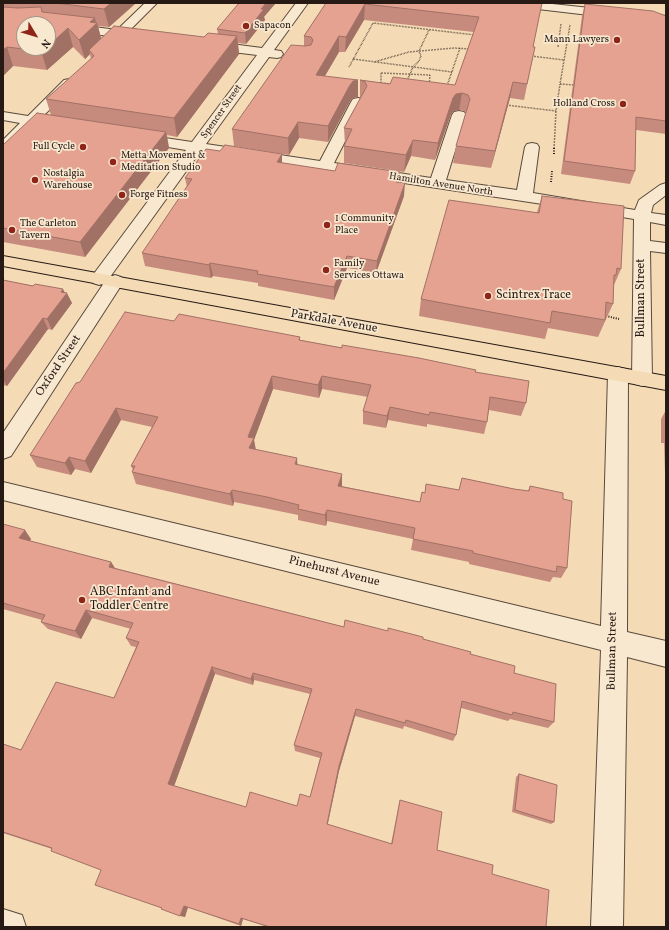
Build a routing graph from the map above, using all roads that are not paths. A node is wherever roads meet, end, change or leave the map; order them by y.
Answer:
1 (151, 3) edge
2 (302, 3) edge
3 (512, 3) edge
4 (666, 20) edge
5 (56, 26) edge
6 (119, 34) junction
7 (154, 38) edge
8 (192, 43) edge
9 (102, 51) edge
10 (265, 52) junction
11 (287, 55) edge
12 (75, 77) edge
13 (358, 102) edge
14 (459, 115) dead end
15 (3, 116) edge
16 (30, 121) junction
17 (74, 127) edge
18 (128, 136) edge
19 (197, 147) junction
20 (532, 147) dead end
21 (3, 148) edge
22 (324, 166) junction
23 (437, 184) junction
24 (666, 188) edge
25 (524, 197) junction
26 (642, 217) junction
27 (666, 220) edge
28 (642, 244) junction
29 (666, 248) edge
30 (3, 261) edge
31 (107, 280) junction
32 (630, 376) junction
33 (666, 383) edge
34 (3, 450) edge
35 (3, 491) edge
36 (614, 641) junction
37 (666, 654) edge
38 (3, 925) edge
39 (10, 927) edge
40 (607, 927) edge

1 - 6 street
2 - 10 street, Spencer Street
3 - 4 street
5 - 6 street
6 - 7 street
6 - 9 street
8 - 10 street
10 - 11 street
10 - 19 street, Spencer Street
12 - 16 street
13 - 22 street
14 - 23 street
15 - 16 street
16 - 17 street
16 - 21 street
18 - 19 street, Hamilton Avenue North
19 - 22 street, Hamilton Avenue North
19 - 31 street, Spencer Street
20 - 25 street
22 - 23 street, Hamilton Avenue North
23 - 25 street, Hamilton Avenue North
24 - 26 street
25 - 26 street, Hamilton Avenue North
26 - 27 street, Hamilton Avenue North
26 - 28 street, Bullman Street
28 - 29 street
28 - 32 street, Bullman Street
30 - 31 main road, Parkdale Avenue
31 - 32 main road, Parkdale Avenue
31 - 34 street, Oxford Street
32 - 33 main road, Parkdale Avenue
32 - 36 street, Bullman Street
35 - 36 street, Pinehurst Avenue
36 - 37 street, Pinehurst Avenue
36 - 40 street, Bullman Street
38 - 39 street

